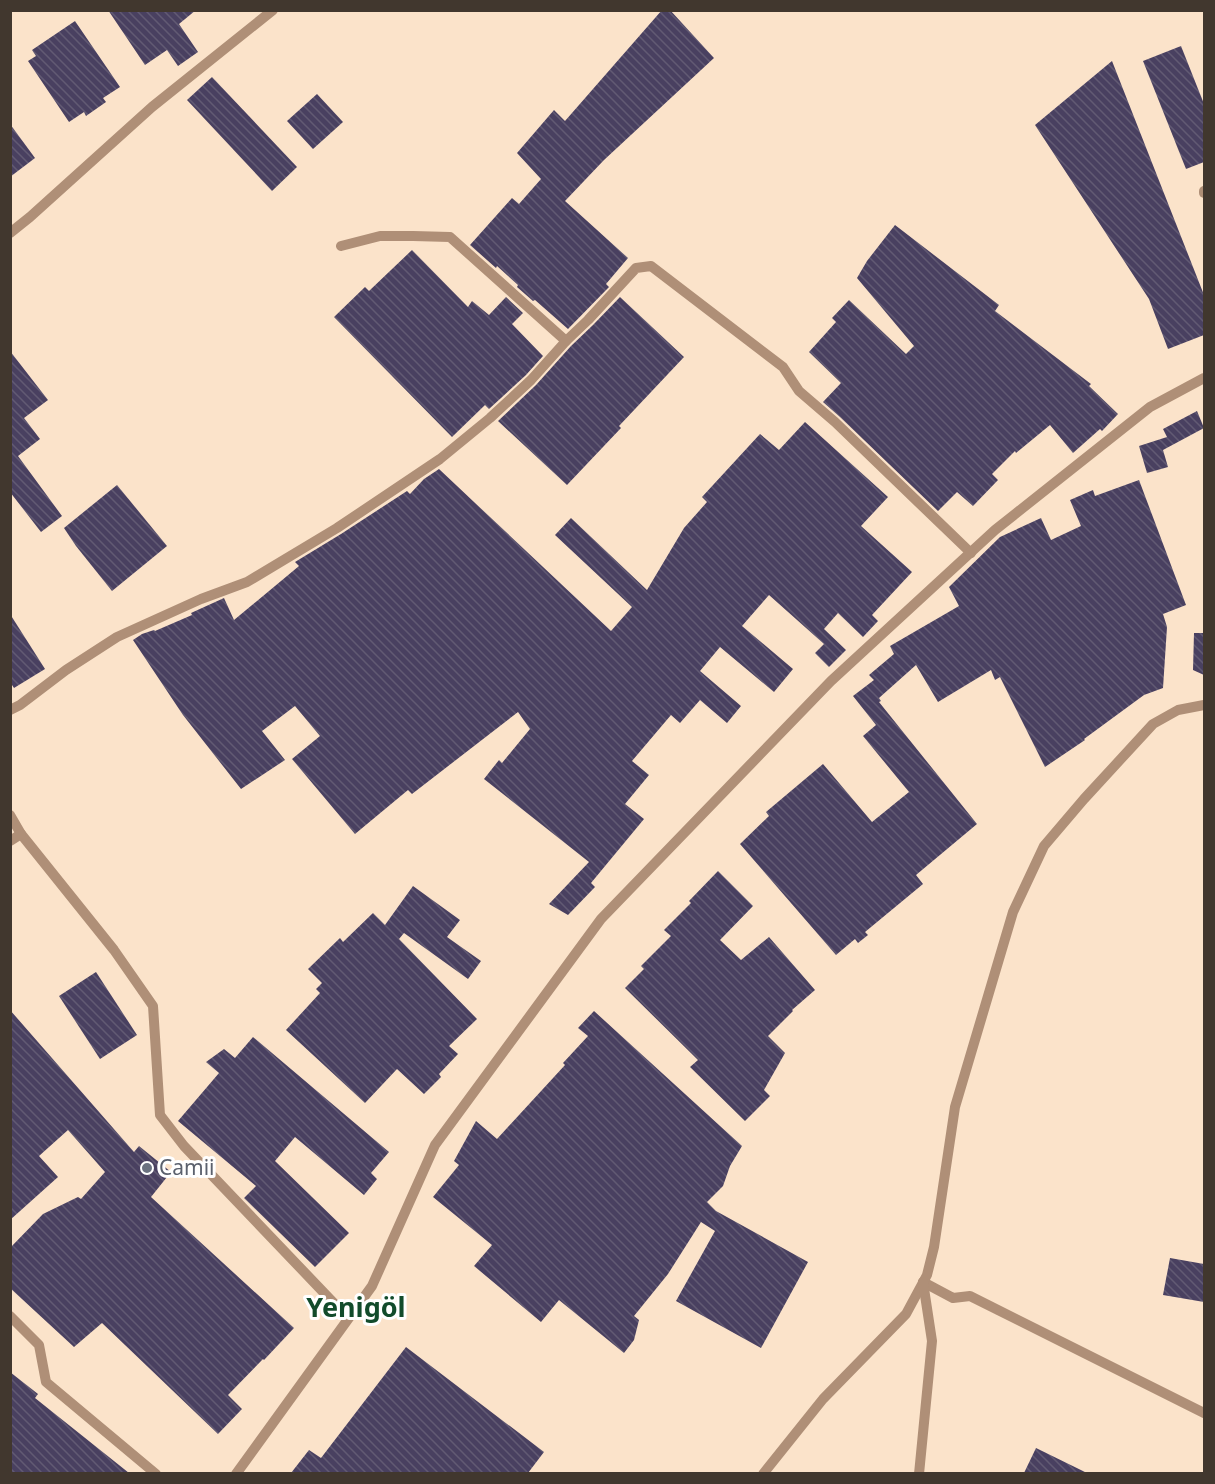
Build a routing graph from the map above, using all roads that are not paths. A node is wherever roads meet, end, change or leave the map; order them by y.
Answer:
1 (273, 10) edge
2 (10, 233) edge
3 (341, 246) dead end
4 (566, 341) junction
5 (1204, 378) edge
6 (971, 553) junction
7 (1204, 705) edge
8 (10, 711) edge
9 (10, 815) edge
10 (21, 834) junction
11 (10, 841) edge
12 (923, 1282) junction
13 (10, 1316) edge
14 (348, 1318) junction
15 (1204, 1413) edge
16 (156, 1473) edge
17 (236, 1473) edge
18 (764, 1473) edge
19 (919, 1473) edge

1 - 2 street
3 - 4 street
4 - 6 street
4 - 8 street
5 - 6 street
6 - 14 street
7 - 12 street
9 - 10 street
10 - 11 street
10 - 14 street
12 - 15 street
12 - 18 street
12 - 19 street
13 - 16 street
14 - 17 street

